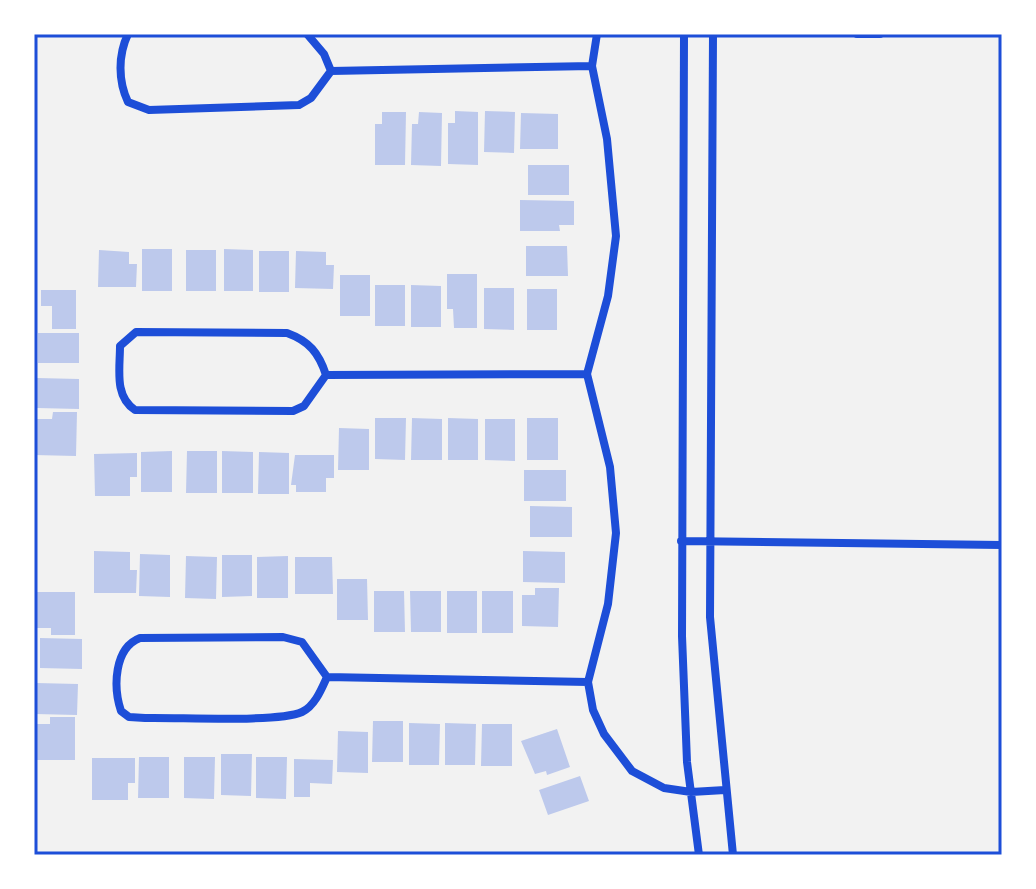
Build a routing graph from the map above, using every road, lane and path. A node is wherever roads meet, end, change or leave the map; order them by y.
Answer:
1 (128, 34) edge
2 (307, 34) edge
3 (597, 34) edge
4 (684, 34) edge
5 (713, 34) edge
6 (857, 34) edge
7 (880, 34) edge
8 (592, 66) junction
9 (331, 71) junction
10 (587, 374) junction
11 (326, 375) junction
12 (681, 541) junction
13 (710, 543) junction
14 (1002, 545) edge
15 (327, 677) junction
16 (588, 682) junction
17 (725, 790) junction
18 (691, 792) junction
19 (699, 855) edge
20 (733, 855) edge

1 - 9 street
2 - 9 street
3 - 8 street
4 - 12 street
5 - 13 street
6 - 7 street
8 - 9 street
8 - 10 street
10 - 11 street
10 - 16 street
11 - 11 street
12 - 13 street
12 - 18 street
13 - 14 street
13 - 17 street
15 - 15 street
15 - 16 street
16 - 18 street
17 - 18 street
17 - 20 street
18 - 19 street

